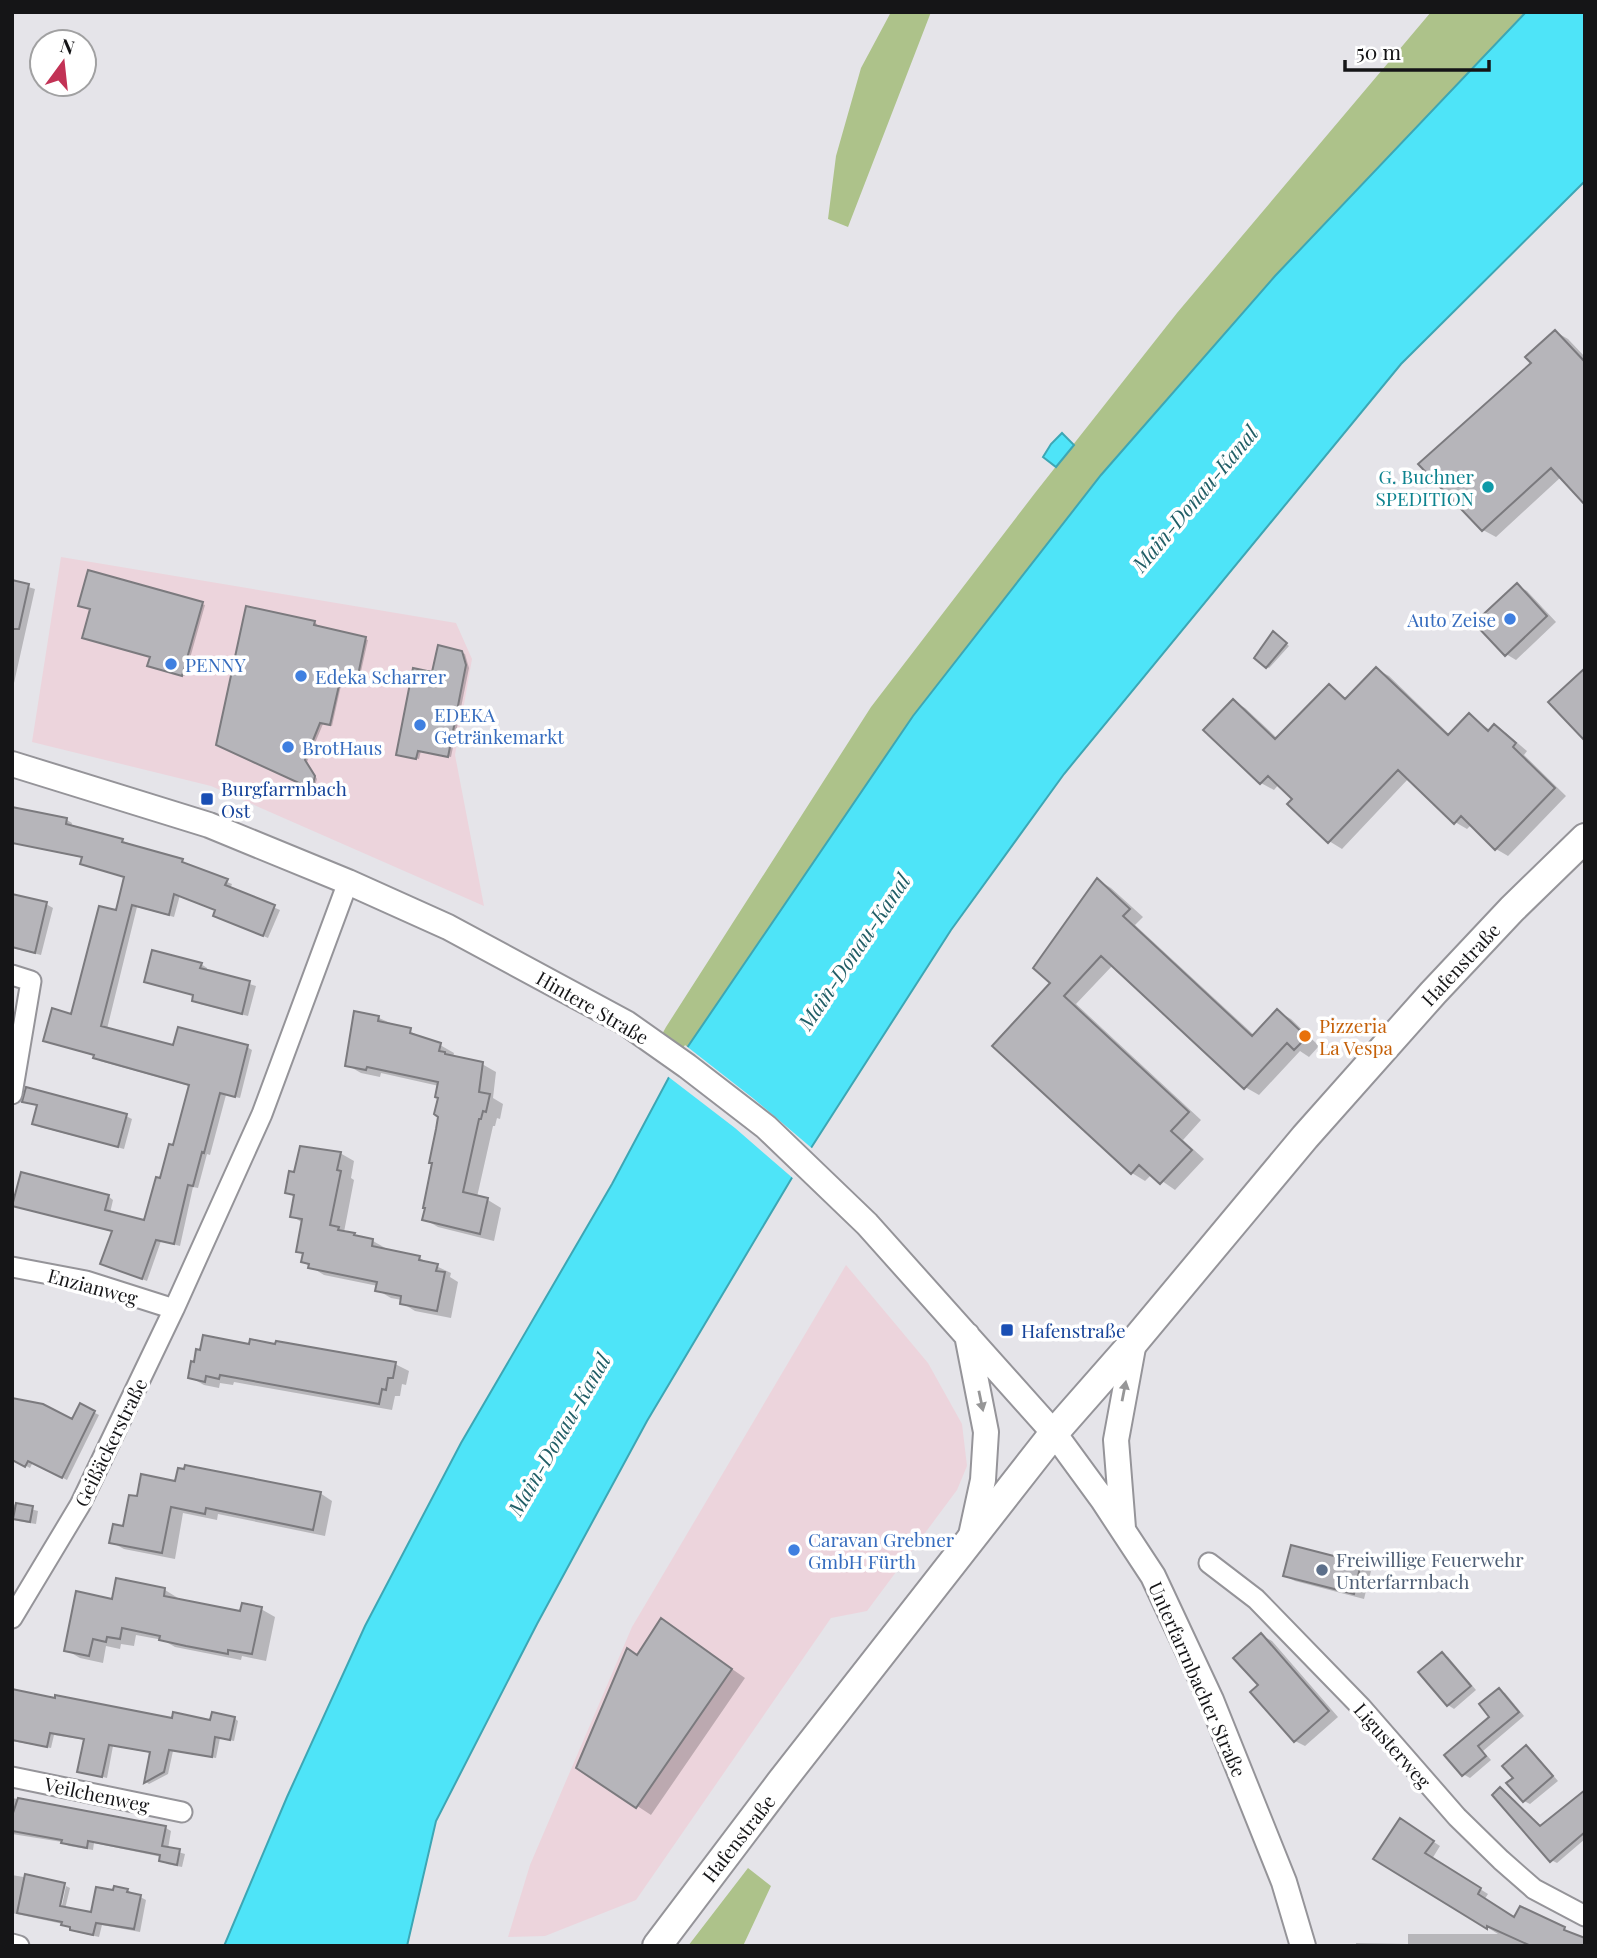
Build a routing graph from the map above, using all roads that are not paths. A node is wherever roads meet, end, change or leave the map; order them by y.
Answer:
1 (12, 764) edge
2 (1585, 838) edge
3 (348, 882) junction
4 (12, 975) edge
5 (12, 1094) edge
6 (12, 1267) edge
7 (174, 1309) junction
8 (967, 1334) junction
9 (1134, 1342) junction
10 (1054, 1433) junction
11 (1124, 1534) junction
12 (970, 1540) junction
13 (1209, 1563) dead end
14 (12, 1618) edge
15 (12, 1777) edge
16 (182, 1812) dead end
17 (1585, 1916) edge
18 (12, 1944) edge
19 (19, 1946) edge
20 (657, 1946) edge
21 (1303, 1946) edge

1 - 3 street, Hintere Straße
2 - 9 main road, Hafenstraße
3 - 7 street, Geißäckerstraße
3 - 8 street, Hintere Straße
4 - 5 street
6 - 7 street, Enzianweg
7 - 14 street, Geißäckerstraße
8 - 10 street, Hintere Straße
8 -> 12 street
9 - 10 main road, Hafenstraße
11 -> 9 street
10 - 11 street, Unterfarrnbacher Straße
10 - 12 main road, Hafenstraße
11 - 21 street, Unterfarrnbacher Straße
12 - 20 main road, Hafenstraße
13 - 17 street, Ligusterweg
15 - 16 street, Veilchenweg
18 - 19 street

